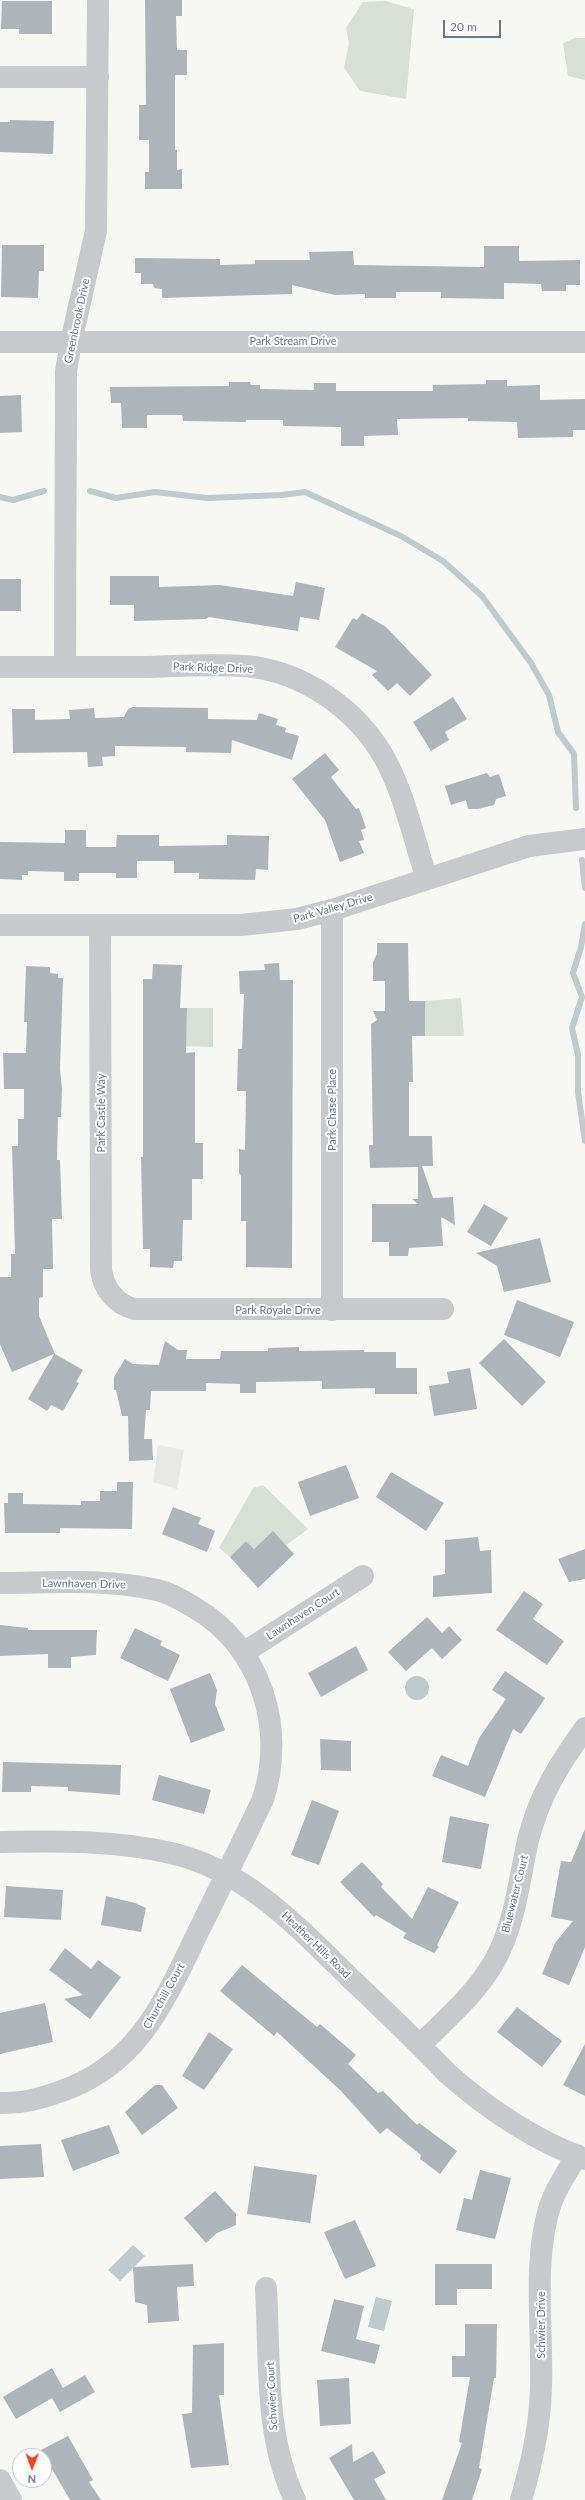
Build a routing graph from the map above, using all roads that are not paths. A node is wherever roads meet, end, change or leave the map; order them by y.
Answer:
1 (98, 0) edge
2 (98, 76) junction
3 (0, 77) edge
4 (0, 342) edge
5 (71, 342) junction
6 (585, 342) edge
7 (0, 667) edge
8 (66, 667) junction
9 (585, 839) edge
10 (427, 879) junction
11 (332, 910) junction
12 (0, 925) edge
13 (100, 925) junction
14 (115, 1298) joint
15 (443, 1309) dead end
16 (332, 1310) junction
17 (363, 1576) dead end
18 (0, 1583) edge
19 (244, 1653) junction
20 (585, 1728) edge
21 (0, 1842) edge
22 (226, 1875) junction
23 (420, 2045) junction
24 (0, 2104) edge
25 (581, 2157) edge
26 (266, 2288) dead end
27 (0, 2480) edge
28 (11, 2500) edge
29 (295, 2500) edge
30 (521, 2500) edge

1 - 2 street, Greenbrook Drive
2 - 3 street
2 - 5 street, Greenbrook Drive
4 - 5 street, Park Stream Drive
5 - 6 street, Park Stream Drive
5 - 8 street, Greenbrook Drive
7 - 8 street, Park Ridge Drive
8 - 10 street, Park Ridge Drive
9 - 10 street, Park Valley Drive
10 - 11 street, Park Valley Drive
11 - 13 street, Park Valley Drive
11 - 16 street, Park Chase Place
12 - 13 street, Park Valley Drive
13 - 14 street, Park Castle Way
14 - 16 street, Park Royale Drive
15 - 16 street, Park Royale Drive
17 - 19 street, Lawnhaven Court
18 - 19 street, Lawnhaven Drive
19 - 22 street, Lawnhaven Drive
20 - 23 street, Bluewater Court
21 - 22 street, Heather Hills Road
22 - 23 street, Heather Hills Road
22 - 24 street, Churchill Court
23 - 25 street, Heather Hills Road
25 - 30 street, Schwier Drive
26 - 29 street, Schwier Court
27 - 28 street

